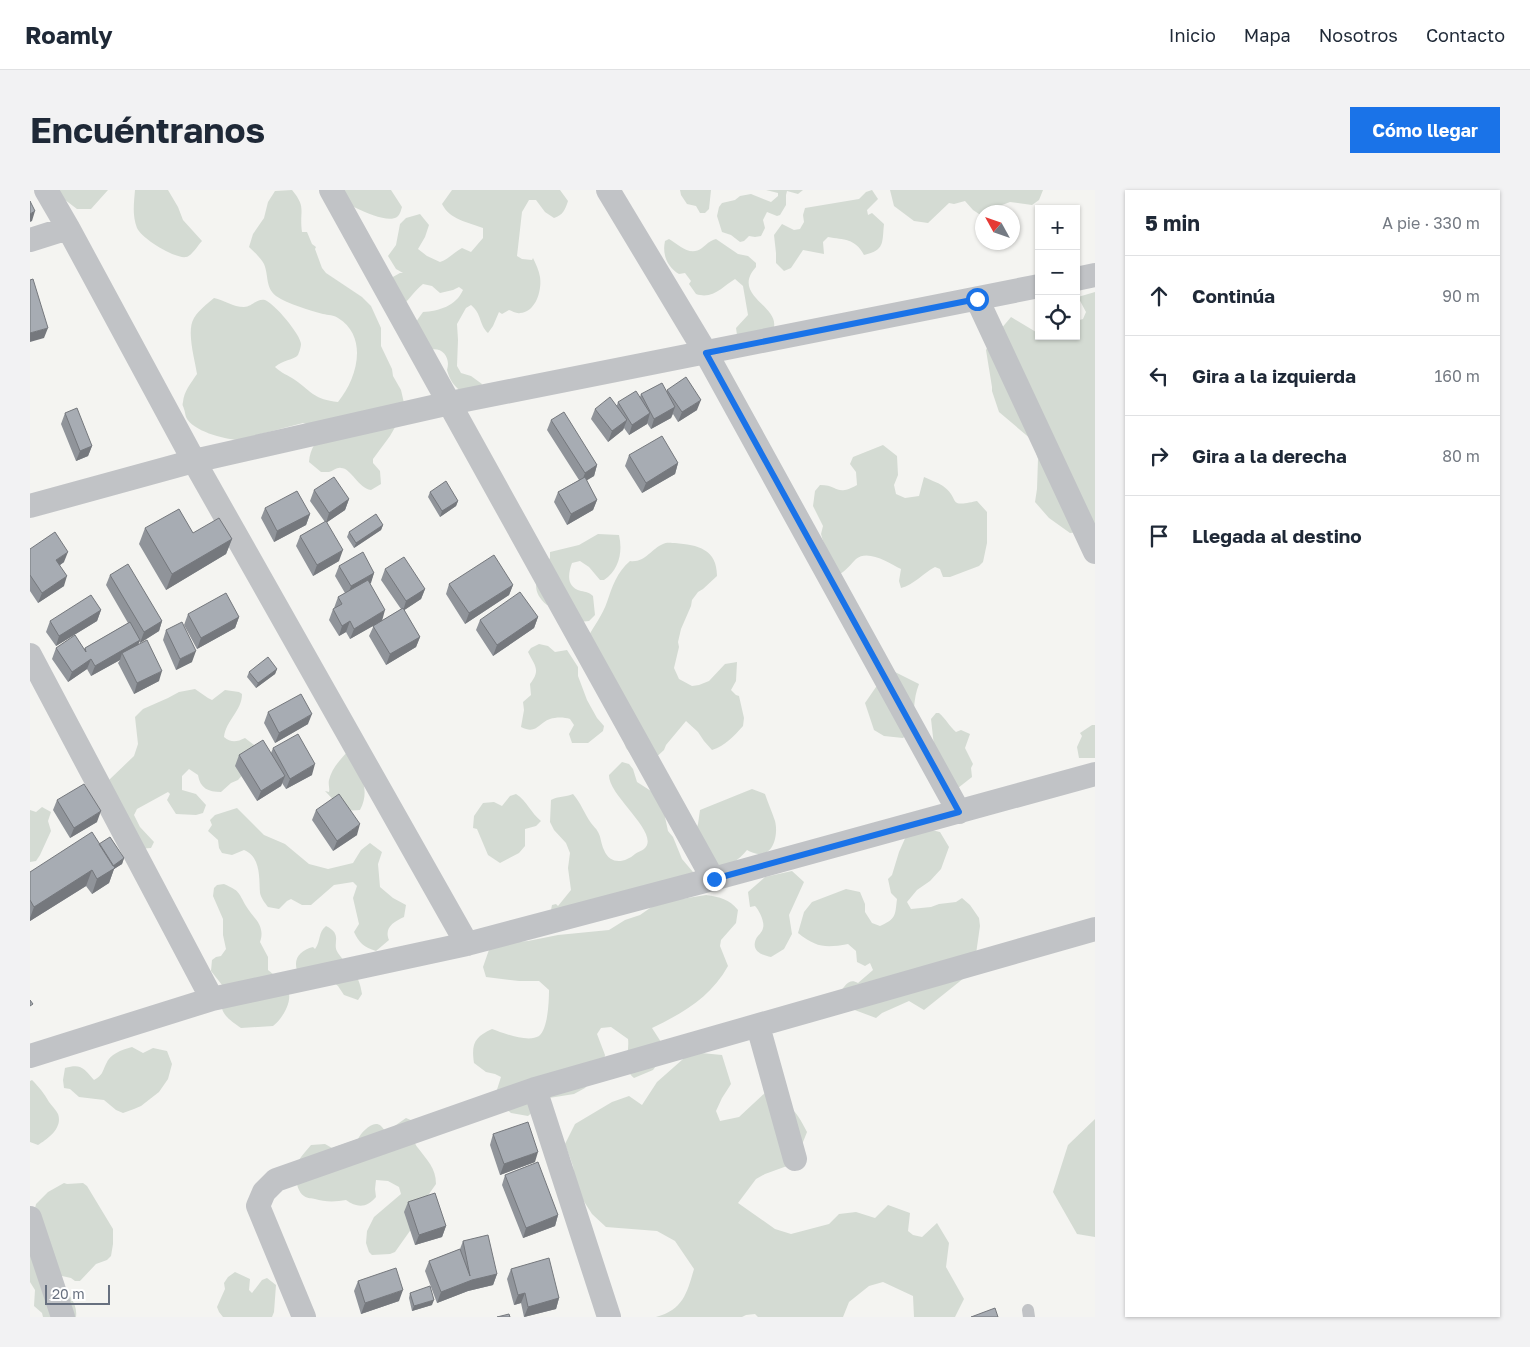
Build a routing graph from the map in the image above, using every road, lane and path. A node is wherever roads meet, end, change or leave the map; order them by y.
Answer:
1 (46, 190) edge
2 (331, 190) edge
3 (608, 190) edge
4 (68, 228) junction
5 (30, 240) edge
6 (1095, 275) edge
7 (1080, 278) edge
8 (1035, 287) edge
9 (977, 299) junction
10 (706, 353) junction
11 (450, 403) junction
12 (194, 461) junction
13 (30, 506) edge
14 (1095, 552) edge
15 (30, 655) edge
16 (1095, 774) edge
17 (959, 812) junction
18 (714, 879) junction
19 (1095, 929) edge
20 (467, 944) junction
21 (212, 999) junction
22 (758, 1026) junction
23 (30, 1056) edge
24 (535, 1090) junction
25 (795, 1159) dead end
26 (30, 1218) edge
27 (63, 1317) edge
28 (304, 1317) edge
29 (609, 1317) edge

1 - 4 street
2 - 11 street
3 - 10 street
4 - 5 street
4 - 12 street
6 - 7 street
8 - 9 street
9 - 10 street
9 - 14 street
10 - 11 street
10 - 17 street
11 - 12 street
11 - 18 street
12 - 13 street
12 - 20 street
15 - 21 street
16 - 17 street
17 - 18 street
18 - 20 street
19 - 22 street
20 - 21 street
21 - 23 street
22 - 24 street
22 - 25 street
24 - 28 street
24 - 29 street
26 - 27 street

